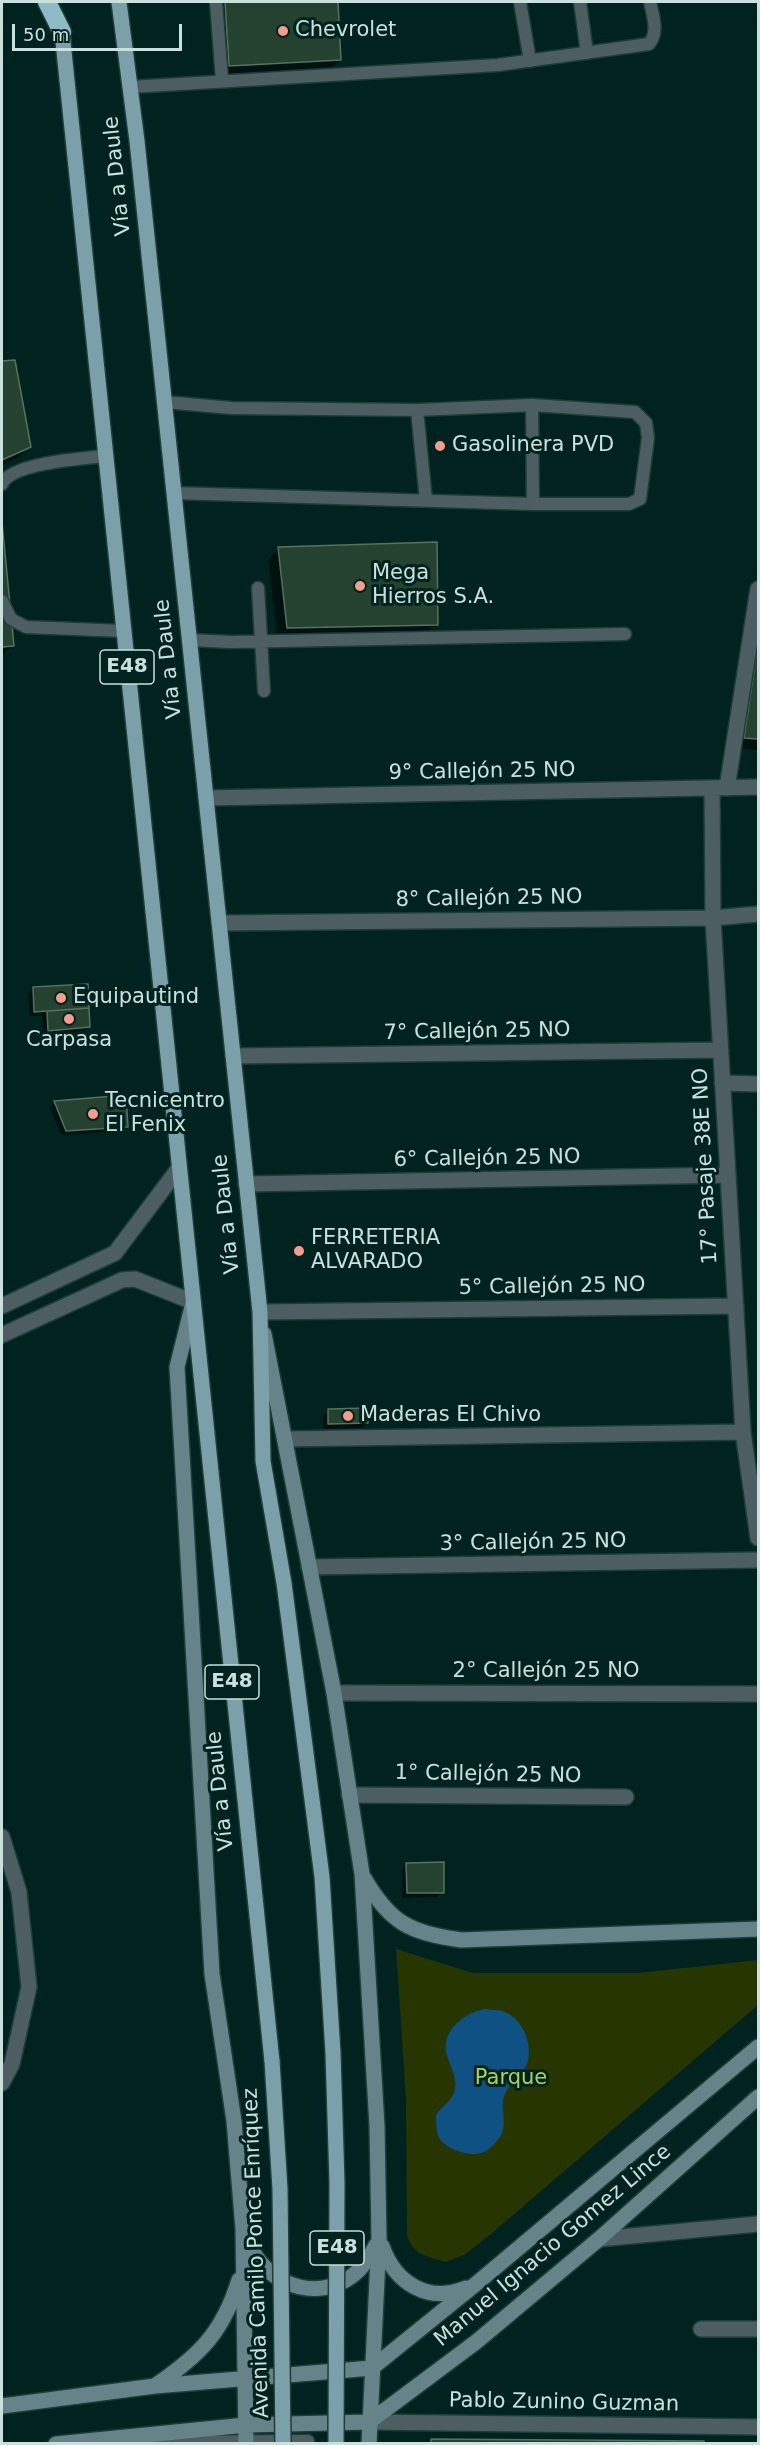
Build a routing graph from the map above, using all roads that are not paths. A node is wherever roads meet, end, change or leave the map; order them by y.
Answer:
1 (47, 2) edge
2 (58, 2) edge
3 (119, 2) edge
4 (216, 2) edge
5 (520, 2) edge
6 (580, 2) edge
7 (650, 2) edge
8 (62, 32) junction
9 (587, 53) junction
10 (530, 61) junction
11 (222, 80) junction
12 (130, 87) junction
13 (165, 402) junction
14 (532, 405) junction
15 (417, 410) junction
16 (106, 456) junction
17 (2, 484) edge
18 (174, 492) junction
19 (426, 500) junction
20 (533, 504) junction
21 (258, 588) dead end
22 (759, 589) edge
23 (2, 601) edge
24 (124, 631) junction
25 (625, 634) dead end
26 (189, 640) junction
27 (262, 641) junction
28 (264, 691) dead end
29 (759, 787) edge
30 (720, 789) junction
31 (206, 798) junction
32 (759, 914) edge
33 (712, 918) junction
34 (219, 923) junction
35 (721, 1050) junction
36 (233, 1056) junction
37 (722, 1083) junction
38 (759, 1084) edge
39 (179, 1168) junction
40 (728, 1175) junction
41 (246, 1184) junction
42 (193, 1302) junction
43 (2, 1306) edge
44 (736, 1306) junction
45 (260, 1312) junction
46 (3, 1329) edge
47 (743, 1432) junction
48 (286, 1439) junction
49 (759, 1538) edge
50 (759, 1560) edge
51 (309, 1568) junction
52 (334, 1693) junction
53 (759, 1694) edge
54 (350, 1795) junction
55 (626, 1797) dead end
56 (2, 1837) edge
57 (362, 1874) junction
58 (759, 1929) edge
59 (212, 1974) joint
60 (759, 2047) edge
61 (272, 2061) joint
62 (2, 2083) edge
63 (758, 2097) edge
64 (759, 2224) edge
65 (243, 2229) junction
66 (379, 2239) junction
67 (599, 2239) junction
68 (243, 2268) junction
69 (477, 2283) junction
70 (701, 2329) dead end
71 (759, 2329) edge
72 (372, 2368) junction
73 (245, 2378) junction
74 (155, 2386) junction
75 (2, 2406) edge
76 (369, 2422) junction
77 (759, 2427) edge
78 (246, 2436) edge
79 (308, 2442) edge
80 (78, 2443) edge
81 (56, 2444) edge
82 (283, 2444) edge
83 (336, 2444) edge
84 (369, 2444) edge

1 - 8 highway
2 - 8 highway, Vía a Daule / E48
3 - 12 main road, Vía a Daule / E48
4 - 11 lane
5 - 10 lane
6 - 9 lane
7 - 9 lane
8 - 16 main road, Vía a Daule / E48
9 - 10 lane
10 - 11 lane
11 - 12 lane
12 - 13 main road, Vía a Daule / E48
13 - 15 lane
13 - 18 main road, Vía a Daule / E48
14 - 15 lane
14 - 20 lane
14 - 20 lane
15 - 19 lane
16 - 17 lane
16 - 24 main road, Vía a Daule / E48
18 - 19 lane
18 - 26 main road, Vía a Daule / E48
19 - 20 lane
21 - 27 lane
22 - 30 street, 17° Pasaje 38E NO
23 - 24 lane
24 - 39 main road, Vía a Daule / E48
25 - 27 lane
26 - 27 lane
26 - 31 main road, Vía a Daule / E48
27 - 28 lane
29 - 30 street, 9° Callejón 25 NO
30 - 31 street, 9° Callejón 25 NO
30 - 33 street, 17° Pasaje 38E NO
31 - 34 main road, Vía a Daule / E48
32 - 33 street, 8° Callejón 25 NO
33 - 34 street, 8° Callejón 25 NO
33 - 35 street, 17° Pasaje 38E NO
34 - 36 main road, Vía a Daule / E48
35 - 36 street, 7° Callejón 25 NO
35 - 37 street, 17° Pasaje 38E NO
36 - 41 main road, Vía a Daule / E48
37 - 38 street
37 - 40 street, 17° Pasaje 38E NO
39 - 42 main road, Vía a Daule / E48
39 - 43 street
40 - 41 street, 6° Callejón 25 NO
40 - 44 street, 17° Pasaje 38E NO
41 - 45 main road, Vía a Daule / E48
42 - 46 street
42 - 59 main road, Vía a Daule / E48
42 - 61 main road, Vía a Daule / E48
44 - 45 street, 5° Callejón 25 NO
44 - 47 street, 17° Pasaje 38E NO
45 - 48 main road, Vía a Daule / E48
45 - 83 main road, Vía a Daule / E48, bridge
47 - 48 street
47 - 49 street, 17° Pasaje 38E NO
48 - 51 main road, Vía a Daule / E48
50 - 51 street, 3° Callejón 25 NO
51 - 52 main road, Vía a Daule / E48
52 - 53 street, 2° Callejón 25 NO
52 - 54 main road, Vía a Daule / E48
54 - 55 street, 1° Callejón 25 NO
54 - 57 main road, Vía a Daule / E48
56 - 62 street
57 - 58 main road
57 - 66 main road, E48
59 - 65 main road, Avenida Camilo Ponce Enríquez / E48
60 - 69 main road, Manuel Ignacio Gomez Lince
61 - 82 main road, Avenida Camilo Ponce Enríquez / E48, bridge
63 - 67 main road, Manuel Ignacio Gomez Lince
64 - 67 street
65 - 66 main road
65 - 68 main road, Avenida Camilo Ponce Enríquez / E48
66 - 69 main road
66 - 72 main road, E48
67 - 76 main road, Manuel Ignacio Gomez Lince
68 - 73 main road, Avenida Camilo Ponce Enríquez / E48
68 - 74 main road
69 - 72 main road, Manuel Ignacio Gomez Lince
70 - 71 street
72 - 73 main road
72 - 76 main road, E48
73 - 74 main road
73 - 78 main road, Avenida Camilo Ponce Enríquez / E48
74 - 75 main road
76 - 77 street, Pablo Zunino Guzman
76 - 78 main road
76 - 84 main road, E48
78 - 79 lane
78 - 80 main road
80 - 81 main road

